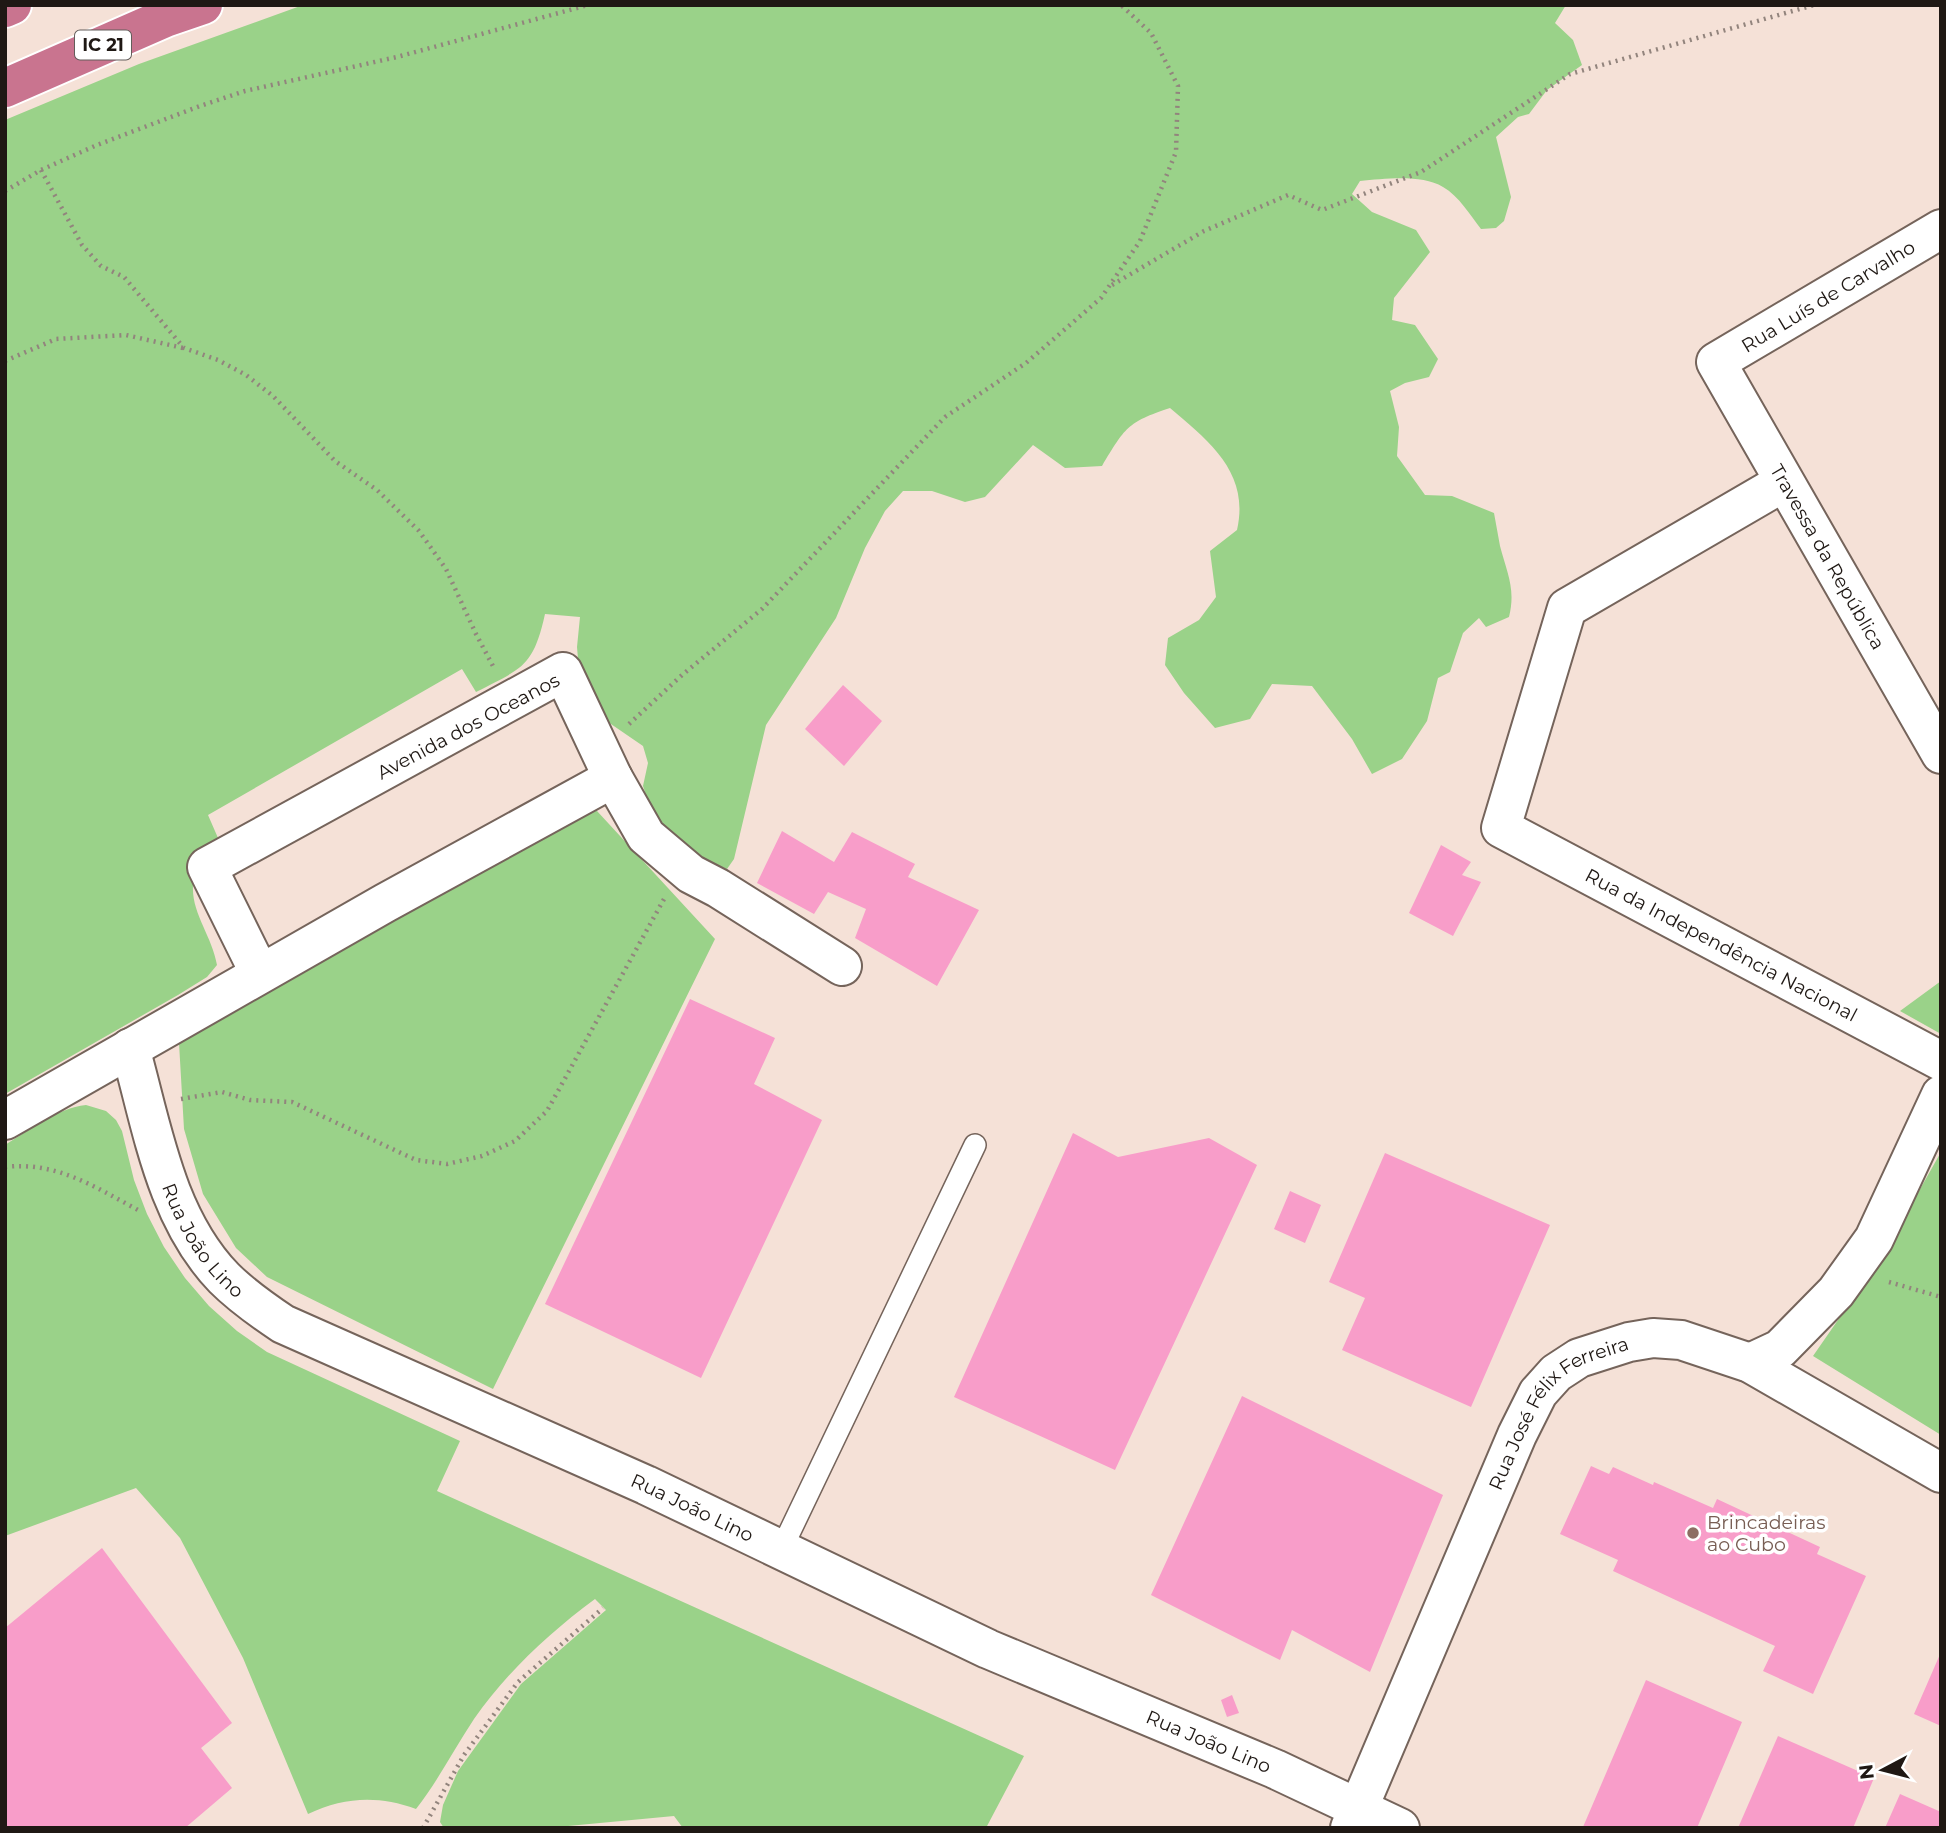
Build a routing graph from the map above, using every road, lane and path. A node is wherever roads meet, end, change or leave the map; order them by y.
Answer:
1 (12, 5) edge
2 (203, 5) edge
3 (588, 5) edge
4 (1121, 5) edge
5 (1814, 5) edge
6 (5, 8) edge
7 (5, 88) edge
8 (41, 170) junction
9 (5, 191) edge
10 (1941, 229) edge
11 (1108, 287) junction
12 (184, 348) junction
13 (5, 361) edge
14 (1716, 362) joint
15 (1784, 482) junction
16 (510, 701) junction
17 (1941, 754) edge
18 (606, 765) junction
19 (682, 867) junction
20 (842, 966) dead end
21 (260, 974) junction
22 (131, 1048) junction
23 (1941, 1061) edge
24 (1941, 1095) edge
25 (146, 1106) junction
26 (5, 1120) edge
27 (975, 1145) dead end
28 (5, 1167) edge
29 (138, 1211) dead end
30 (1852, 1270) junction
31 (1941, 1297) edge
32 (1750, 1363) junction
33 (1941, 1473) edge
34 (781, 1550) junction
35 (603, 1608) dead end
36 (1355, 1818) edge
37 (423, 1828) edge
38 (1401, 1828) edge

1 - 6 highway
2 - 7 highway, IC 21
3 - 8 path
4 - 11 path
5 - 11 path
8 - 9 path
8 - 12 path
10 - 14 street, Rua Luís de Carvalho
11 - 18 path
12 - 13 path
12 - 16 path
14 - 15 street, Travessa da República
15 - 17 street, Travessa da República
15 - 23 street, Rua da Independência Nacional
16 - 18 street, Avenida dos Oceanos
16 - 21 street, Avenida dos Oceanos
18 - 19 street
18 - 21 street
19 - 20 street
19 - 25 path
21 - 22 street
22 - 25 street, Rua João Lino
22 - 26 street
24 - 30 street
25 - 34 street, Rua João Lino
27 - 34 lane
28 - 29 path
30 - 31 path
30 - 32 street
32 - 33 street, Rua José Félix Ferreira
32 - 36 street, Rua José Félix Ferreira
34 - 36 street, Rua João Lino
35 - 37 path
36 - 38 street, Rua João Lino

